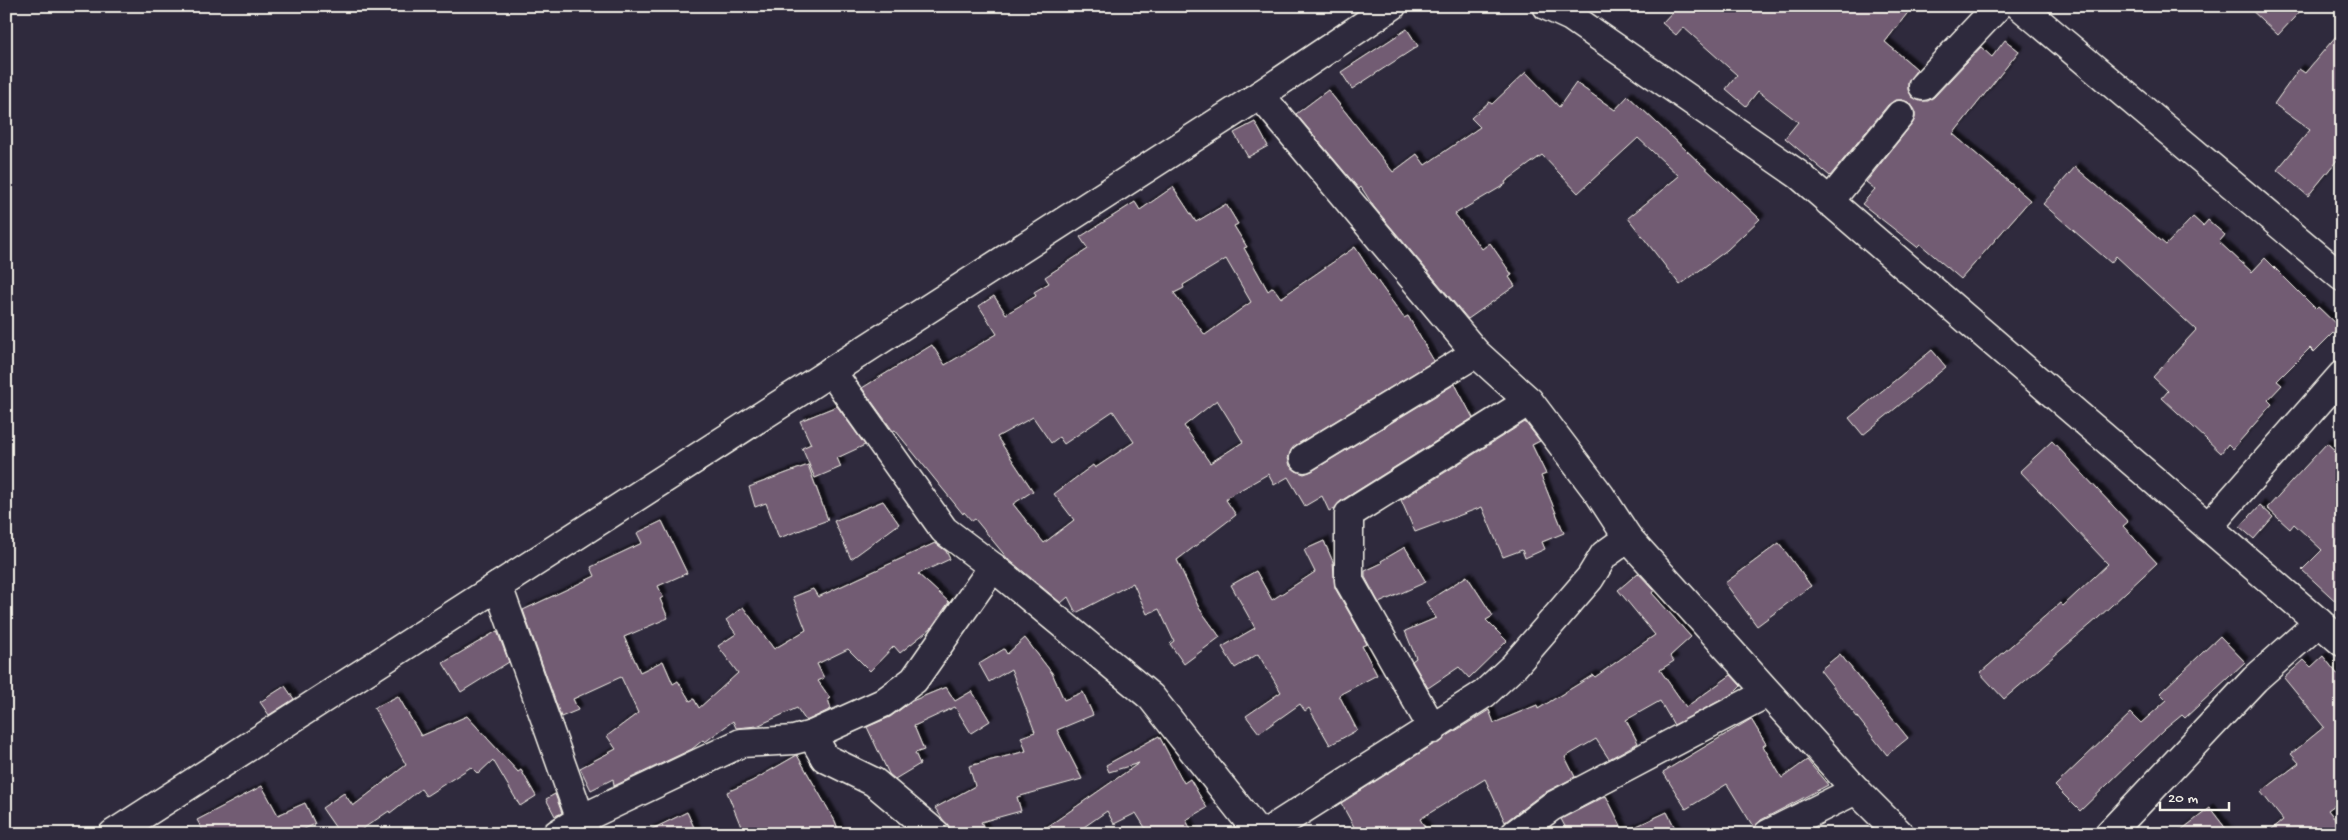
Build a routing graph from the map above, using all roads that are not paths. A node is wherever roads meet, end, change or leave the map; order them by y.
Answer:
1 (1392, 6) edge
2 (1547, 6) edge
3 (1998, 6) edge
4 (2020, 6) edge
5 (1923, 86) dead end
6 (1260, 95) junction
7 (1900, 115) dead end
8 (1829, 202) junction
9 (2342, 277) edge
10 (1476, 353) junction
11 (831, 371) junction
12 (2342, 375) edge
13 (1529, 401) junction
14 (1304, 458) dead end
15 (2208, 527) junction
16 (1628, 538) junction
17 (993, 567) junction
18 (498, 586) junction
19 (2319, 622) junction
20 (2342, 642) edge
21 (1767, 693) junction
22 (1433, 729) junction
23 (812, 735) junction
24 (1856, 790) junction
25 (583, 826) edge
26 (113, 834) edge
27 (557, 834) edge
28 (936, 834) edge
29 (1259, 834) edge
30 (1264, 834) edge
31 (1515, 834) edge
32 (1768, 834) edge
33 (1900, 834) edge
34 (2109, 834) edge

1 - 6 street
2 - 8 street
3 - 5 street
4 - 9 street
6 - 10 street
6 - 11 street
7 - 8 street
8 - 15 street
10 - 13 street
10 - 14 street
11 - 17 street
11 - 18 street
12 - 15 street
13 - 16 street
13 - 22 street
15 - 19 street
16 - 21 street
16 - 22 street
17 - 23 street
17 - 29 street
18 - 25 street
18 - 26 street
19 - 20 street
19 - 34 street
21 - 24 street
21 - 31 street
22 - 30 street
23 - 25 street
23 - 28 street
24 - 32 street
24 - 33 street
25 - 27 street

